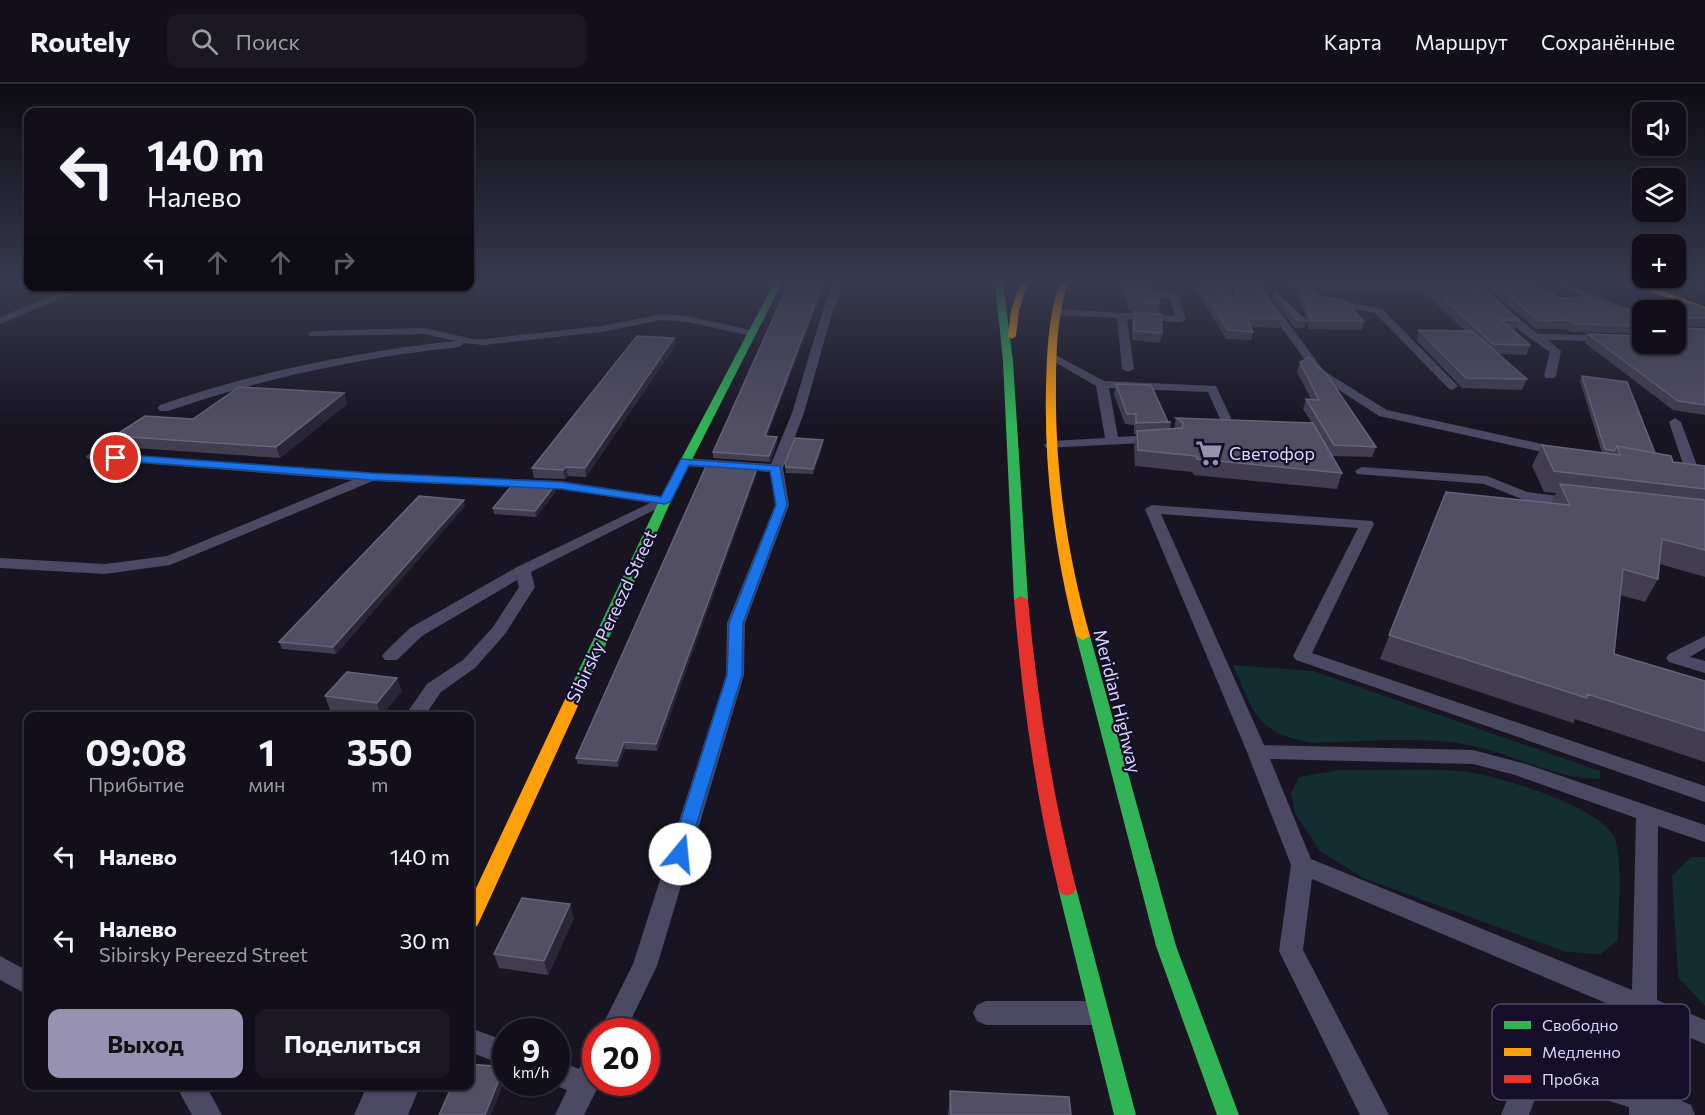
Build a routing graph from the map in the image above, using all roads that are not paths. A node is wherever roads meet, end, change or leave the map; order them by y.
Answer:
1 (421, 331) edge
2 (425, 331) edge
3 (581, 331) edge
4 (742, 331) edge
5 (822, 331) edge
6 (1004, 331) edge
7 (1012, 331) edge
8 (1055, 331) edge
9 (1124, 331) edge
10 (1286, 331) edge
11 (1398, 331) edge
12 (1527, 331) edge
13 (751, 333) joint
14 (313, 334) dead end
15 (1538, 336) junction
16 (1632, 339) edge
17 (473, 342) junction
18 (1052, 356) junction
19 (1008, 362) junction
20 (1128, 369) dead end
21 (1550, 376) dead end
22 (1102, 384) junction
23 (1452, 386) dead end
24 (164, 408) dead end
25 (1225, 418) edge
26 (1675, 422) dead end
27 (1172, 439) edge
28 (1112, 441) junction
29 (1051, 445) junction
30 (1569, 454) edge
31 (93, 456) dead end
32 (685, 462) junction
33 (776, 468) junction
34 (1362, 471) dead end
35 (1665, 471) edge
36 (371, 477) junction
37 (665, 501) junction
38 (1592, 504) edge
39 (0, 562) edge
40 (523, 570) junction
41 (1705, 641) edge
42 (391, 656) dead end
43 (1705, 667) edge
44 (417, 712) edge
45 (1257, 752) junction
46 (1705, 794) edge
47 (1647, 815) junction
48 (1705, 834) edge
49 (1302, 865) junction
50 (474, 907) edge
51 (0, 967) edge
52 (24, 982) edge
53 (1638, 1004) edge
54 (1645, 1004) edge
55 (986, 1013) dead end
56 (1099, 1013) junction
57 (619, 1018) edge
58 (1690, 1026) edge
59 (1705, 1032) edge
60 (474, 1042) edge
61 (492, 1049) edge
62 (192, 1090) edge
63 (392, 1090) edge
64 (582, 1090) edge
65 (1521, 1100) edge
66 (1643, 1106) edge
67 (208, 1115) edge
68 (381, 1115) edge
69 (569, 1115) edge
70 (1125, 1115) edge
71 (1228, 1115) edge
72 (1375, 1115) edge
73 (1515, 1115) edge
74 (1681, 1115) edge

1 - 14 lane
2 - 17 lane
3 - 17 lane
4 - 13 lane
5 - 33 lane
6 - 19 main road
7 - 19 main road
8 - 18 main road, Meridian Highway
9 - 20 lane
10 - 30 lane
11 - 23 lane
12 - 15 lane
13 - 32 main road, Sibirsky Pereezd Street
15 - 16 lane
15 - 21 lane
17 - 24 lane
18 - 22 lane
18 - 29 main road, Meridian Highway
19 - 56 main road
22 - 25 lane
22 - 28 lane
26 - 35 lane
27 - 28 lane
28 - 29 lane
29 - 71 main road, Meridian Highway
31 - 36 lane
32 - 33 lane
32 - 37 main road, Sibirsky Pereezd Street
33 - 57 lane
34 - 38 lane
36 - 37 lane
36 - 39 lane
37 - 40 lane
37 - 50 main road, Sibirsky Pereezd Street
40 - 42 lane
40 - 44 lane
41 - 43 lane
45 - 46 lane
45 - 47 lane
45 - 49 lane
47 - 48 lane
47 - 54 lane
49 - 53 lane
49 - 72 lane
51 - 52 lane
55 - 56 lane
56 - 70 main road
58 - 59 lane
60 - 61 lane
62 - 67 lane
63 - 68 street
64 - 69 lane
65 - 73 lane
66 - 74 lane

